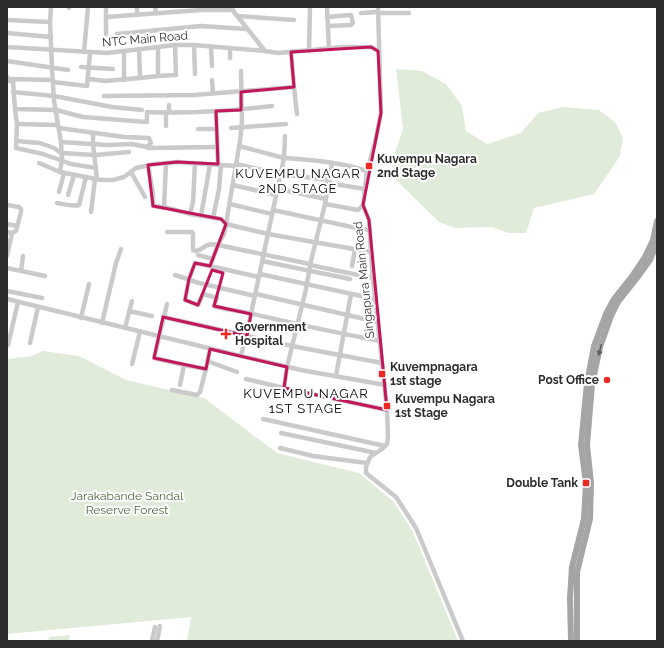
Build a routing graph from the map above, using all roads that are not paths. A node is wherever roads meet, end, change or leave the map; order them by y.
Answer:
1 (52, 7) edge
2 (88, 7) edge
3 (106, 7) edge
4 (137, 7) edge
5 (156, 7) edge
6 (310, 7) edge
7 (327, 7) edge
8 (231, 9) edge
9 (170, 10) edge
10 (378, 11) edge
11 (156, 13) junction
12 (361, 13) dead end
13 (409, 13) dead end
14 (137, 14) junction
15 (237, 16) junction
16 (106, 17) junction
17 (328, 17) junction
18 (7, 20) edge
19 (294, 20) dead end
20 (50, 22) junction
21 (328, 26) junction
22 (247, 28) junction
23 (7, 33) edge
24 (106, 34) dead end
25 (117, 34) dead end
26 (51, 37) junction
27 (175, 45) junction
28 (194, 45) junction
29 (211, 46) junction
30 (7, 47) edge
31 (158, 48) junction
32 (230, 48) junction
33 (329, 49) junction
34 (51, 50) junction
35 (139, 50) junction
36 (309, 50) junction
37 (264, 51) junction
38 (378, 51) junction
39 (84, 52) junction
40 (124, 52) junction
41 (291, 52) junction
42 (90, 53) junction
43 (230, 58) dead end
44 (7, 61) edge
45 (212, 66) dead end
46 (81, 67) dead end
47 (52, 68) junction
48 (89, 68) junction
49 (113, 69) dead end
50 (68, 70) dead end
51 (241, 71) dead end
52 (195, 74) dead end
53 (158, 76) junction
54 (7, 78) edge
55 (140, 78) junction
56 (88, 79) junction
57 (124, 80) junction
58 (212, 80) dead end
59 (53, 81) junction
60 (294, 87) junction
61 (13, 92) junction
62 (241, 92) junction
63 (213, 93) junction
64 (54, 96) junction
65 (104, 96) dead end
66 (169, 105) dead end
67 (272, 106) dead end
68 (15, 109) junction
69 (56, 110) junction
70 (142, 110) dead end
71 (241, 110) junction
72 (216, 111) junction
73 (168, 112) junction
74 (297, 114) dead end
75 (17, 124) junction
76 (286, 124) dead end
77 (166, 126) dead end
78 (58, 127) junction
79 (231, 128) dead end
80 (241, 128) junction
81 (198, 129) dead end
82 (216, 129) junction
83 (93, 133) junction
84 (285, 136) dead end
85 (16, 141) junction
86 (61, 142) junction
87 (93, 144) junction
88 (239, 146) junction
89 (217, 147) junction
90 (148, 148) dead end
91 (129, 152) dead end
92 (61, 153) junction
93 (95, 155) junction
94 (284, 158) junction
95 (62, 162) junction
96 (39, 163) dead end
97 (166, 163) junction
98 (195, 163) junction
99 (332, 163) junction
100 (210, 164) junction
101 (219, 164) junction
102 (148, 165) junction
103 (236, 165) junction
104 (96, 168) junction
105 (367, 171) junction
106 (131, 172) junction
107 (62, 173) junction
108 (281, 174) junction
109 (74, 175) junction
110 (86, 177) junction
111 (96, 179) junction
112 (329, 182) junction
113 (233, 185) junction
114 (278, 189) junction
115 (365, 189) junction
116 (59, 192) dead end
117 (68, 195) dead end
118 (276, 195) junction
119 (145, 197) dead end
120 (326, 201) junction
121 (57, 203) dead end
122 (230, 204) junction
123 (7, 205) edge
124 (363, 205) junction
125 (164, 208) junction
126 (91, 212) dead end
127 (272, 212) junction
128 (190, 214) junction
129 (201, 216) junction
130 (213, 218) junction
131 (321, 221) junction
132 (657, 221) edge
133 (7, 224) edge
134 (226, 224) junction
135 (17, 226) junction
136 (370, 230) junction
137 (9, 232) edge
138 (167, 232) dead end
139 (268, 234) junction
140 (316, 242) junction
141 (657, 243) edge
142 (218, 245) junction
143 (8, 248) edge
144 (121, 249) dead end
145 (355, 249) junction
146 (371, 252) junction
147 (264, 254) junction
148 (198, 255) dead end
149 (7, 256) edge
150 (23, 256) dead end
151 (213, 259) junction
152 (262, 261) junction
153 (310, 264) junction
154 (210, 266) junction
155 (352, 266) dead end
156 (7, 268) edge
157 (21, 271) junction
158 (309, 271) junction
159 (175, 275) dead end
160 (45, 276) dead end
161 (260, 276) junction
162 (373, 278) junction
163 (189, 279) junction
164 (350, 279) dead end
165 (89, 284) dead end
166 (307, 284) junction
167 (7, 290) edge
168 (351, 294) junction
169 (255, 295) junction
170 (42, 298) dead end
171 (7, 299) edge
172 (375, 299) junction
173 (132, 301) dead end
174 (18, 302) junction
175 (167, 304) dead end
176 (302, 305) junction
177 (38, 307) junction
178 (129, 311) junction
179 (251, 314) junction
180 (348, 315) junction
181 (152, 316) dead end
182 (163, 317) junction
183 (81, 318) junction
184 (378, 322) junction
185 (102, 323) junction
186 (297, 325) junction
187 (125, 328) junction
188 (140, 332) junction
189 (344, 334) junction
190 (247, 336) junction
191 (159, 337) junction
192 (380, 341) junction
193 (30, 343) dead end
194 (8, 345) edge
195 (292, 346) junction
196 (210, 349) junction
197 (340, 355) junction
198 (241, 356) junction
199 (208, 361) junction
200 (382, 363) junction
201 (132, 364) dead end
202 (184, 365) junction
203 (287, 367) junction
204 (206, 369) junction
205 (237, 372) dead end
206 (336, 376) junction
207 (246, 379) dead end
208 (180, 385) dead end
209 (385, 385) junction
210 (284, 388) junction
211 (172, 390) dead end
212 (387, 410) junction
213 (263, 419) dead end
214 (281, 433) dead end
215 (385, 446) junction
216 (280, 448) dead end
217 (376, 453) junction
218 (367, 463) junction
219 (152, 641) edge
220 (157, 641) edge
221 (463, 641) edge
222 (571, 641) edge
223 (577, 641) edge

1 - 20 street
2 - 39 street
3 - 16 street
4 - 14 street
5 - 11 street
6 - 36 street
7 - 17 street
8 - 9 street
8 - 15 street
9 - 11 street
10 - 12 street
10 - 13 street
10 - 38 street, Singapura Main Road
11 - 14 street
14 - 16 street
15 - 19 street
15 - 22 street
16 - 24 street
17 - 21 street
17 - 21 street
18 - 20 street
20 - 26 street
21 - 33 street
22 - 25 street
22 - 37 street
23 - 26 street
26 - 34 street
27 - 28 street, NTC Main Road
27 - 31 street, NTC Main Road
27 - 53 street
28 - 29 street, NTC Main Road
28 - 52 street
29 - 32 street, NTC Main Road
29 - 45 street
30 - 34 street, NTC Main Road
31 - 35 street, NTC Main Road
31 - 53 street
32 - 37 street, NTC Main Road
32 - 43 street
33 - 36 street
33 - 38 street
34 - 39 street, NTC Main Road
34 - 47 street
35 - 40 street, NTC Main Road
35 - 55 street
36 - 41 street
37 - 41 street
38 - 105 street, Singapura Main Road
39 - 42 street, NTC Main Road
40 - 42 street, NTC Main Road
40 - 57 street
41 - 60 street
42 - 48 street
44 - 47 street
46 - 48 street
47 - 50 street
47 - 59 street
48 - 49 street
48 - 56 street
51 - 62 street
53 - 55 street
54 - 59 street
54 - 61 street
55 - 57 street
56 - 57 street
56 - 59 street
58 - 63 street
59 - 64 street
60 - 62 street
60 - 74 street
61 - 64 street
61 - 68 street
62 - 63 street
62 - 71 street
63 - 65 street
64 - 69 street
64 - 70 street
66 - 73 street
67 - 71 street
68 - 69 street
68 - 75 street
69 - 73 street
69 - 78 street
71 - 72 street
71 - 80 street
72 - 73 street
72 - 82 street
73 - 77 street
75 - 78 street
75 - 85 street
76 - 80 street
78 - 83 street
78 - 86 street
79 - 80 street
80 - 88 street
81 - 82 street
82 - 89 street
83 - 87 street
83 - 87 street
84 - 94 street
85 - 92 street
85 - 95 street
86 - 87 street
86 - 92 street
87 - 93 street
88 - 94 street
88 - 103 street
89 - 90 street
89 - 101 street
91 - 93 street
92 - 93 street
92 - 95 street
93 - 104 street
94 - 99 street
94 - 108 street
95 - 104 street
95 - 107 street
96 - 107 street
97 - 98 street
97 - 102 street
97 - 125 street
98 - 100 street
98 - 128 street
99 - 105 street
99 - 112 street
100 - 101 street
100 - 129 street
101 - 103 street
101 - 130 street
102 - 106 street
102 - 125 street
103 - 108 street
103 - 113 street
104 - 111 street
105 - 115 street, Singapura Main Road
106 - 111 street
106 - 119 street
107 - 109 street
107 - 116 street
108 - 112 street
108 - 114 street
109 - 110 street
109 - 117 street
110 - 111 street
110 - 121 street
111 - 126 street
112 - 115 street
112 - 120 street
113 - 118 street
113 - 122 street
114 - 118 street
114 - 120 street
115 - 124 street, Singapura Main Road
118 - 127 street
120 - 124 street
120 - 131 street
122 - 127 street
122 - 134 street
123 - 135 street
124 - 136 street, Singapura Main Road
125 - 128 street
127 - 131 street
127 - 139 street
128 - 129 street
129 - 130 street
130 - 134 street
131 - 136 street
131 - 140 street
132 - 222 main road
133 - 135 street
134 - 139 street
134 - 142 street
135 - 137 street
136 - 146 street, Singapura Main Road
137 - 143 street
138 - 142 street
139 - 140 street
139 - 147 street
140 - 145 street
140 - 153 street
141 -> 223 main road
142 - 147 street
142 - 151 street
143 - 149 street
144 - 185 street
145 - 146 street
145 - 155 street
146 - 162 street, Singapura Main Road
147 - 152 street
147 - 153 street
148 - 151 street
150 - 157 street
151 - 154 street
152 - 158 street
152 - 161 street
153 - 158 street
153 - 162 street
154 - 161 street
154 - 163 street
156 - 157 street
157 - 160 street
158 - 164 street
158 - 166 street
159 - 163 street
161 - 166 street
161 - 169 street
162 - 172 street, Singapura Main Road
163 - 169 street
163 - 179 street
165 - 183 street
166 - 168 street
166 - 176 street
167 - 170 street
168 - 172 street
168 - 180 street
169 - 176 street
169 - 179 street
171 - 174 street
172 - 184 street, Singapura Main Road
173 - 178 street
174 - 177 street
174 - 194 street
175 - 182 street
176 - 180 street
176 - 186 street
177 - 183 street
177 - 193 street
178 - 181 street
178 - 187 street
179 - 186 street
179 - 190 street
180 - 184 street
180 - 189 street
182 - 190 street
182 - 191 street
183 - 185 street
184 - 192 street, Singapura Main Road
185 - 187 street
186 - 189 street
186 - 195 street
187 - 188 street
188 - 191 street
188 - 201 street
189 - 192 street
189 - 197 street
190 - 195 street
190 - 198 street
191 - 196 street
191 - 202 street
192 - 200 street, Singapura Main Road
195 - 197 street
195 - 203 street
196 - 198 street
196 - 199 street
197 - 200 street
197 - 206 street
198 - 203 street
199 - 204 street
199 - 205 street
200 - 209 street, Singapura Main Road
202 - 204 street
202 - 208 street
203 - 206 street
203 - 210 street
204 - 211 street
206 - 209 street
207 - 210 street
209 - 212 street, Singapura Main Road
210 - 212 street
212 - 215 street, Singapura Main Road
213 - 215 street
214 - 217 street
215 - 217 street
216 - 218 street
217 - 218 street
218 - 221 street
219 - 220 street

